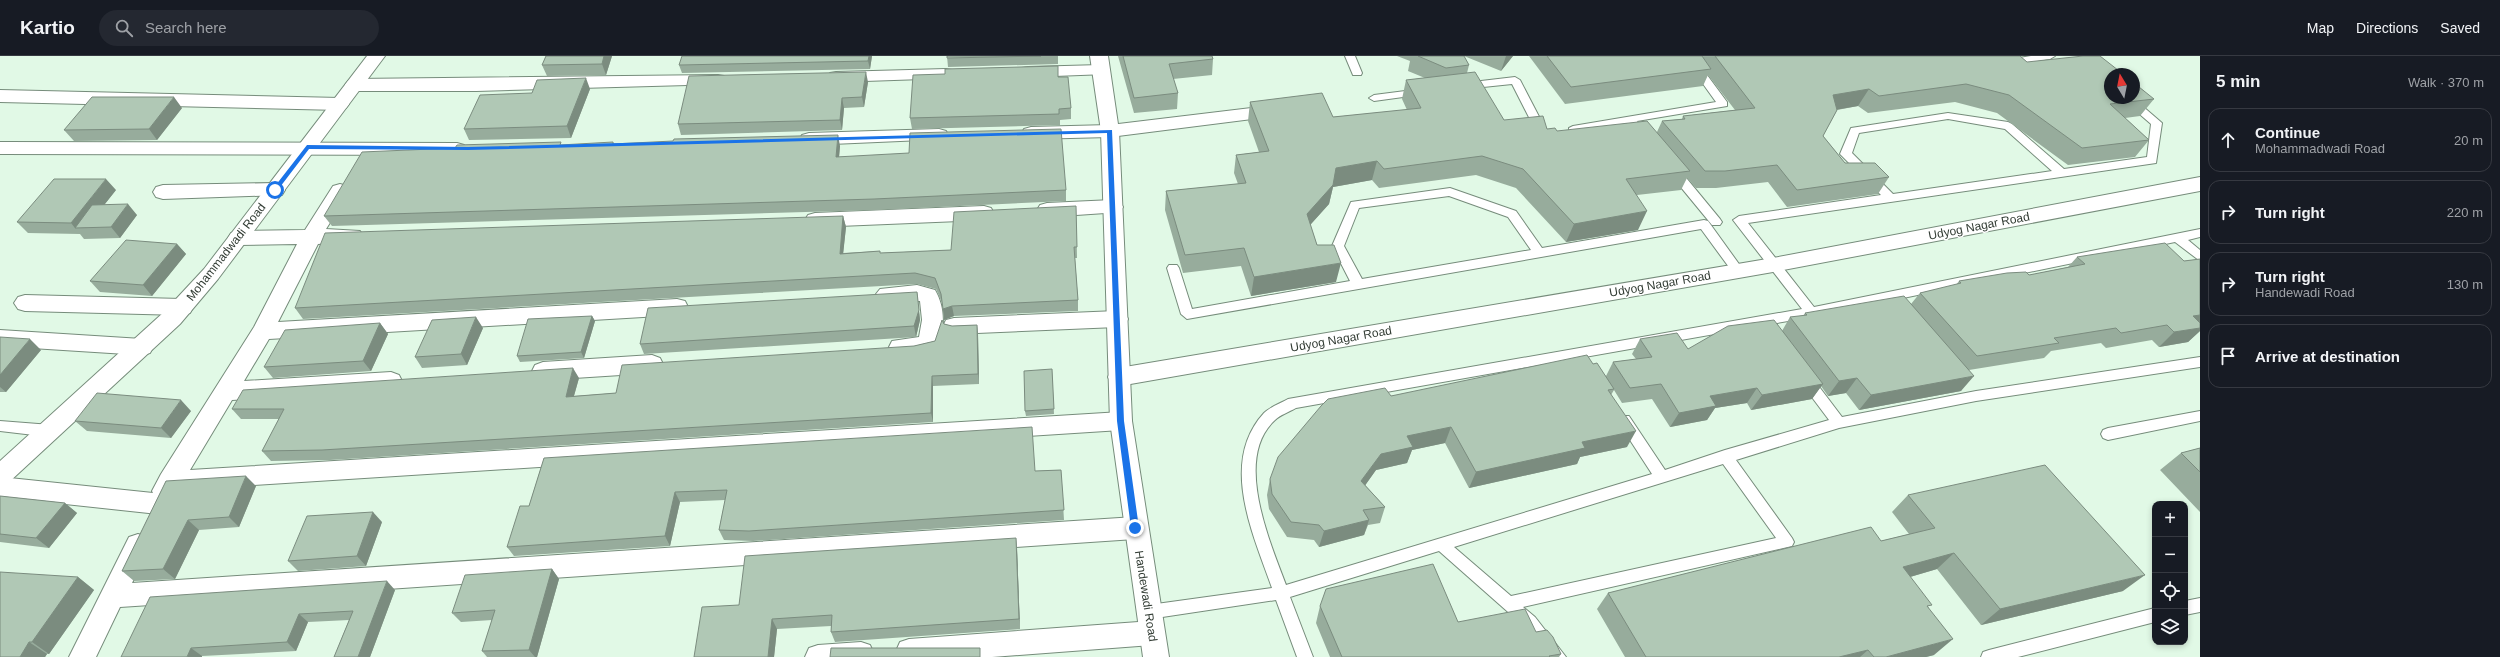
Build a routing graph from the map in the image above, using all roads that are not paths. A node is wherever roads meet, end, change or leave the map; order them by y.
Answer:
1 (376, 56) edge
2 (1350, 56) edge
3 (1688, 56) edge
4 (2050, 56) edge
5 (1100, 63) edge
6 (2000, 64) edge
7 (1014, 72) edge
8 (1357, 73) dead end
9 (959, 74) edge
10 (817, 78) edge
11 (738, 80) edge
12 (354, 85) junction
13 (1452, 88) edge
14 (1428, 91) edge
15 (0, 96) edge
16 (1374, 98) dead end
17 (340, 104) junction
18 (2133, 104) edge
19 (1294, 109) edge
20 (1630, 119) junction
21 (1110, 131) junction
22 (1014, 133) edge
23 (958, 135) edge
24 (1644, 135) edge
25 (790, 139) edge
26 (307, 147) junction
27 (0, 148) edge
28 (367, 148) junction
29 (475, 148) edge
30 (1668, 164) edge
31 (2062, 173) junction
32 (2200, 184) edge
33 (275, 190) junction
34 (163, 192) dead end
35 (1890, 198) junction
36 (1113, 207) junction
37 (1026, 211) edge
38 (1003, 212) edge
39 (798, 220) edge
40 (1738, 220) junction
41 (1710, 223) junction
42 (2200, 233) edge
43 (375, 235) edge
44 (311, 237) junction
45 (2177, 237) junction
46 (238, 238) junction
47 (1539, 253) junction
48 (2200, 257) edge
49 (1773, 265) junction
50 (1173, 268) dead end
51 (1738, 271) junction
52 (1358, 284) junction
53 (869, 295) edge
54 (1889, 297) junction
55 (26, 303) dead end
56 (693, 306) edge
57 (182, 307) junction
58 (1900, 308) edge
59 (1811, 312) junction
60 (1761, 319) junction
61 (1118, 320) junction
62 (954, 326) edge
63 (263, 331) junction
64 (1770, 331) edge
65 (0, 338) edge
66 (142, 347) junction
67 (876, 349) edge
68 (1579, 352) junction
69 (670, 362) edge
70 (2200, 362) edge
71 (1588, 365) edge
72 (1798, 368) edge
73 (520, 372) edge
74 (1119, 377) junction
75 (409, 379) edge
76 (1966, 384) edge
77 (227, 391) junction
78 (1976, 396) junction
79 (1618, 411) edge
80 (2200, 416) edge
81 (1121, 421) junction
82 (1839, 423) junction
83 (0, 426) edge
84 (51, 431) junction
85 (2108, 434) dead end
86 (1726, 456) junction
87 (0, 476) edge
88 (1661, 476) junction
89 (170, 481) junction
90 (0, 487) edge
91 (158, 504) junction
92 (1135, 528) junction
93 (1441, 544) junction
94 (1281, 593) junction
95 (112, 596) junction
96 (1509, 603) junction
97 (2200, 604) edge
98 (2188, 607) edge
99 (2152, 617) edge
100 (1152, 634) edge
101 (82, 657) edge
102 (818, 657) edge
103 (1305, 657) edge
104 (1558, 657) edge
105 (1989, 657) edge

1 - 12 street, Mohammadwadi Road
2 - 8 lane
3 - 20 lane
4 - 6 lane
5 - 7 street
5 - 21 street, Handewadi Road
9 - 10 street
11 - 12 street
12 - 17 street, Mohammadwadi Road
13 - 20 lane
14 - 16 lane
15 - 17 street
17 - 26 street, Mohammadwadi Road
18 - 31 lane
19 - 21 street
20 - 24 lane
21 - 22 street
21 - 36 street, Handewadi Road
23 - 25 street
26 - 27 street
26 - 28 street
26 - 33 street, Mohammadwadi Road
28 - 29 street
28 - 44 street
30 - 41 lane
31 - 35 lane
31 - 35 lane
32 - 49 street, Udyog Nagar Road
33 - 34 street
33 - 46 street, Mohammadwadi Road
35 - 40 lane
36 - 37 street
36 - 61 street, Handewadi Road
38 - 39 street
40 - 41 lane
40 - 49 lane
41 - 47 lane
41 - 51 lane
42 - 45 lane
43 - 44 street
44 - 46 street
44 - 63 street
45 - 48 lane
45 - 54 lane
46 - 57 street, Mohammadwadi Road
47 - 52 lane
47 - 52 lane
49 - 51 street, Udyog Nagar Road
49 - 59 lane
50 - 52 lane
51 - 74 street, Udyog Nagar Road
53 - 67 street
54 - 58 lane
54 - 59 lane
55 - 57 street
56 - 63 street
57 - 66 street, Mohammadwadi Road
59 - 60 lane
60 - 64 lane
60 - 68 lane
61 - 62 street
61 - 74 street, Handewadi Road
63 - 77 street
65 - 66 street
66 - 84 street, Mohammadwadi Road
68 - 71 lane
68 - 94 lane
69 - 73 street
70 - 78 lane
72 - 82 lane
74 - 81 street, Handewadi Road
75 - 77 street
76 - 78 lane
77 - 89 street
78 - 82 lane
79 - 88 lane
80 - 85 lane
81 - 89 street
81 - 92 street, Handewadi Road
82 - 86 lane
83 - 84 lane
84 - 87 street, Mohammadwadi Road
86 - 88 lane
86 - 96 lane
88 - 93 lane
89 - 91 street
90 - 91 street
91 - 95 street
92 - 95 street
92 - 100 street, Handewadi Road
93 - 94 lane
93 - 96 lane
94 - 100 lane
94 - 103 lane
95 - 101 street
96 - 104 lane
97 - 98 lane
99 - 105 lane
100 - 102 street

